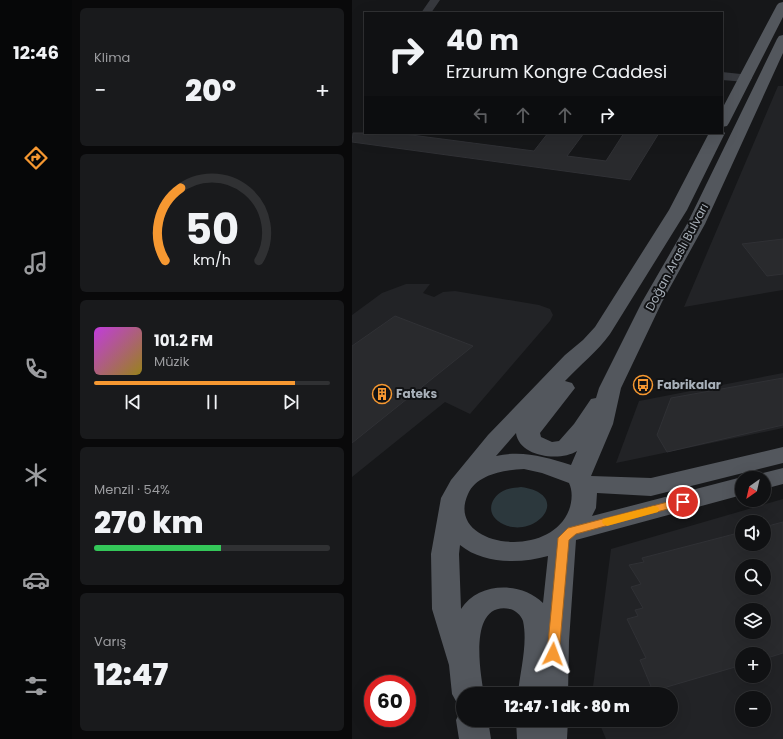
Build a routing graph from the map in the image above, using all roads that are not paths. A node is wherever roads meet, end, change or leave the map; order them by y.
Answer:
1 (436, 0) edge
2 (783, 5) edge
3 (427, 12) edge
4 (783, 39) edge
5 (723, 76) edge
6 (723, 81) edge
7 (744, 81) junction
8 (723, 121) edge
9 (716, 134) edge
10 (591, 345) junction
11 (610, 388) junction
12 (783, 454) edge
13 (783, 476) edge
14 (771, 479) edge
15 (580, 480) junction
16 (462, 484) junction
17 (735, 488) edge
18 (452, 510) junction
19 (568, 535) junction
20 (464, 665) junction
21 (467, 687) edge
22 (535, 687) edge
23 (552, 687) edge
24 (473, 727) edge
25 (532, 727) edge
26 (552, 727) edge
27 (475, 739) edge
28 (533, 739) edge
29 (551, 739) edge

1 - 3 street
2 - 7 main road
4 - 11 main road, Doğan Araslı Bulvarı
5 - 7 street
6 - 7 street
7 - 8 main road
9 - 10 main road, Doğan Araslı Bulvarı
10 - 11 main road
10 - 16 main road, Doğan Araslı Bulvarı
11 - 15 main road, Doğan Araslı Bulvarı
12 - 15 main road
13 - 14 main road
15 - 16 main road
15 - 19 main road
16 - 18 main road
17 - 19 main road
18 - 19 main road
18 - 20 main road
19 - 23 main road
20 - 21 main road
20 - 22 main road
24 - 27 main road
25 - 28 main road
26 - 29 main road

